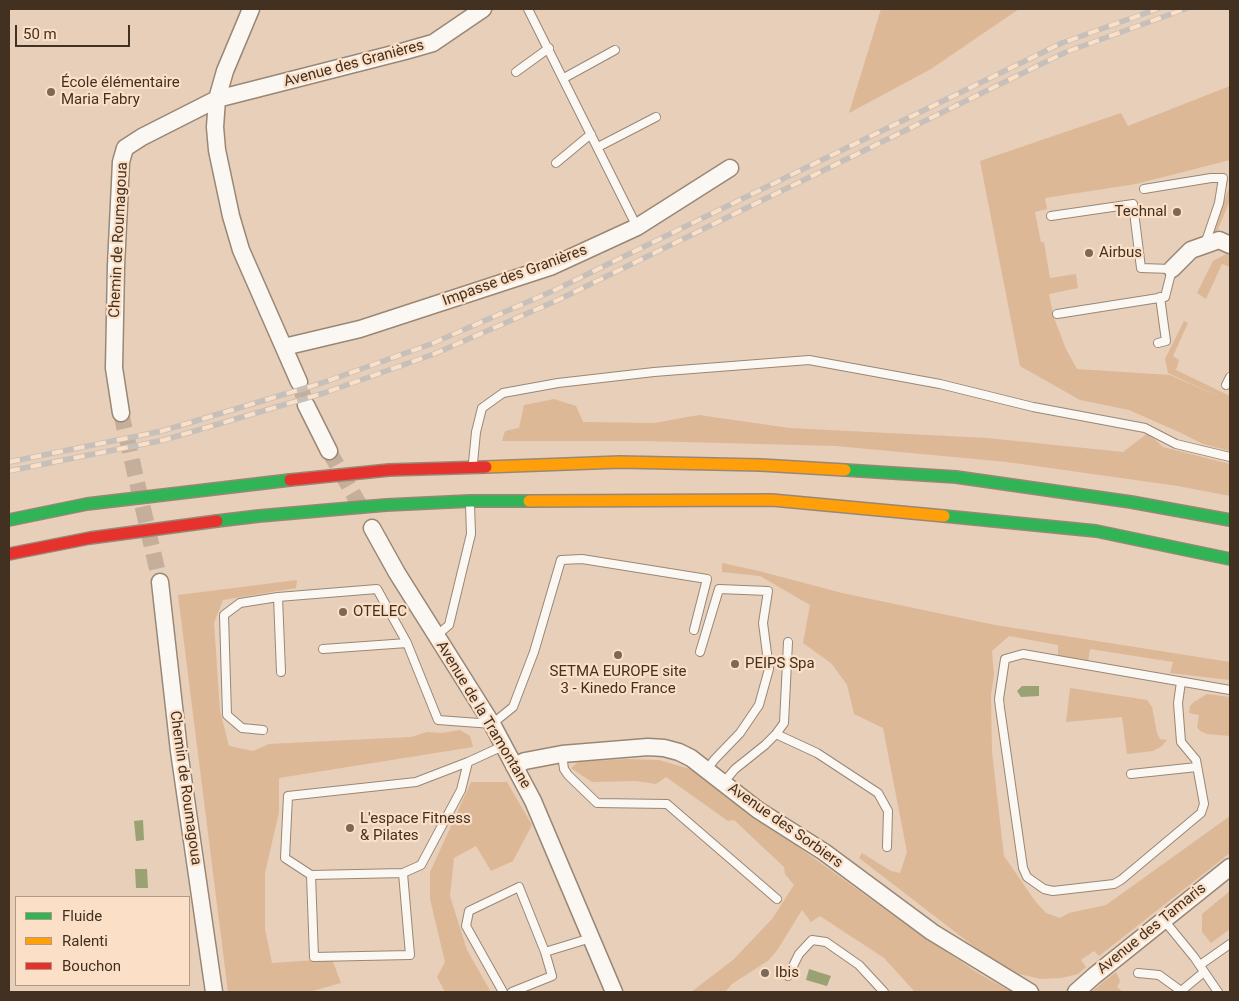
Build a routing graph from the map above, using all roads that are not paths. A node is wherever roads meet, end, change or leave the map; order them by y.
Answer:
1 (251, 9) edge
2 (483, 9) edge
3 (528, 9) edge
4 (549, 48) junction
5 (615, 50) dead end
6 (516, 72) dead end
7 (564, 78) junction
8 (217, 99) junction
9 (656, 117) dead end
10 (591, 134) junction
11 (598, 147) junction
12 (556, 163) dead end
13 (730, 168) dead end
14 (1144, 189) dead end
15 (1051, 216) dead end
16 (637, 227) junction
17 (1204, 245) junction
18 (1230, 245) edge
19 (1172, 269) junction
20 (1160, 297) junction
21 (1057, 314) dead end
22 (1158, 343) dead end
23 (284, 347) junction
24 (1230, 377) edge
25 (298, 382) tunnel mouth
26 (1226, 385) dead end
27 (306, 405) tunnel mouth
28 (121, 413) tunnel mouth
29 (329, 451) tunnel mouth
30 (1230, 457) edge
31 (473, 466) junction
32 (470, 501) junction
33 (9, 520) edge
34 (1230, 520) edge
35 (372, 528) tunnel mouth
36 (9, 554) edge
37 (1230, 559) edge
38 (160, 582) tunnel mouth
39 (278, 597) junction
40 (694, 630) dead end
41 (436, 636) junction
42 (788, 642) dead end
43 (407, 643) junction
44 (323, 648) dead end
45 (700, 652) dead end
46 (281, 672) dead end
47 (1181, 682) junction
48 (1230, 690) edge
49 (492, 724) junction
50 (263, 730) dead end
51 (776, 734) junction
52 (503, 746) junction
53 (562, 754) junction
54 (468, 762) junction
55 (514, 766) junction
56 (1197, 767) junction
57 (706, 771) junction
58 (1131, 774) dead end
59 (723, 783) junction
60 (887, 847) dead end
61 (1230, 867) edge
62 (403, 873) junction
63 (311, 875) junction
64 (777, 899) dead end
65 (1164, 919) junction
66 (591, 938) junction
67 (1230, 944) edge
68 (545, 952) junction
69 (1202, 968) junction
70 (1138, 973) dead end
71 (788, 976) dead end
72 (214, 992) edge
73 (503, 992) edge
74 (512, 992) edge
75 (614, 992) edge
76 (884, 992) edge
77 (1030, 992) edge
78 (1076, 992) edge
79 (1180, 992) edge
80 (1218, 992) edge

1 - 8 street
2 - 8 street, Avenue des Granières
3 - 4 lane
4 - 6 lane
4 - 7 lane
5 - 7 lane
7 - 10 lane
8 - 23 street
8 - 28 street, Chemin de Roumagoua
9 - 11 lane
10 - 11 lane
10 - 12 lane
11 - 16 lane
13 - 16 street, Impasse des Granières
14 - 17 lane
15 - 19 lane
16 - 23 street, Impasse des Granières
17 - 18 street
17 - 19 street
19 - 20 lane
20 - 21 lane
20 - 22 lane
23 - 25 street
24 - 26 lane
27 - 29 street
30 - 31 lane
31 - 33 highway
31 - 34 highway
32 - 36 highway
32 - 37 highway
32 - 41 lane
35 - 41 street, Avenue de la Tramontane
38 - 72 street, Chemin de Roumagoua
39 - 43 lane
39 - 46 lane
39 - 50 lane
40 - 49 lane
41 - 49 street, Avenue de la Tramontane
42 - 51 lane
43 - 44 lane
43 - 49 lane
45 - 57 lane
47 - 48 lane
47 - 56 lane
47 - 56 lane
49 - 52 street, Avenue de la Tramontane
51 - 59 lane
51 - 60 lane
52 - 54 lane
52 - 55 street, Avenue de la Tramontane
53 - 55 street, Avenue des Sorbiers
53 - 57 street, Avenue des Sorbiers
53 - 64 lane
54 - 62 lane
54 - 63 lane
55 - 66 street, Avenue de la Tramontane
56 - 58 lane
57 - 59 street, Avenue des Sorbiers
59 - 77 street, Avenue des Sorbiers
61 - 65 street, Avenue des Tamaris
62 - 63 lane
62 - 63 lane
65 - 69 lane
65 - 78 street, Avenue des Tamaris
66 - 68 lane
66 - 75 street, Avenue de la Tramontane
67 - 69 lane
68 - 73 lane
68 - 74 lane
69 - 79 lane
69 - 80 lane
70 - 79 lane
71 - 76 lane

